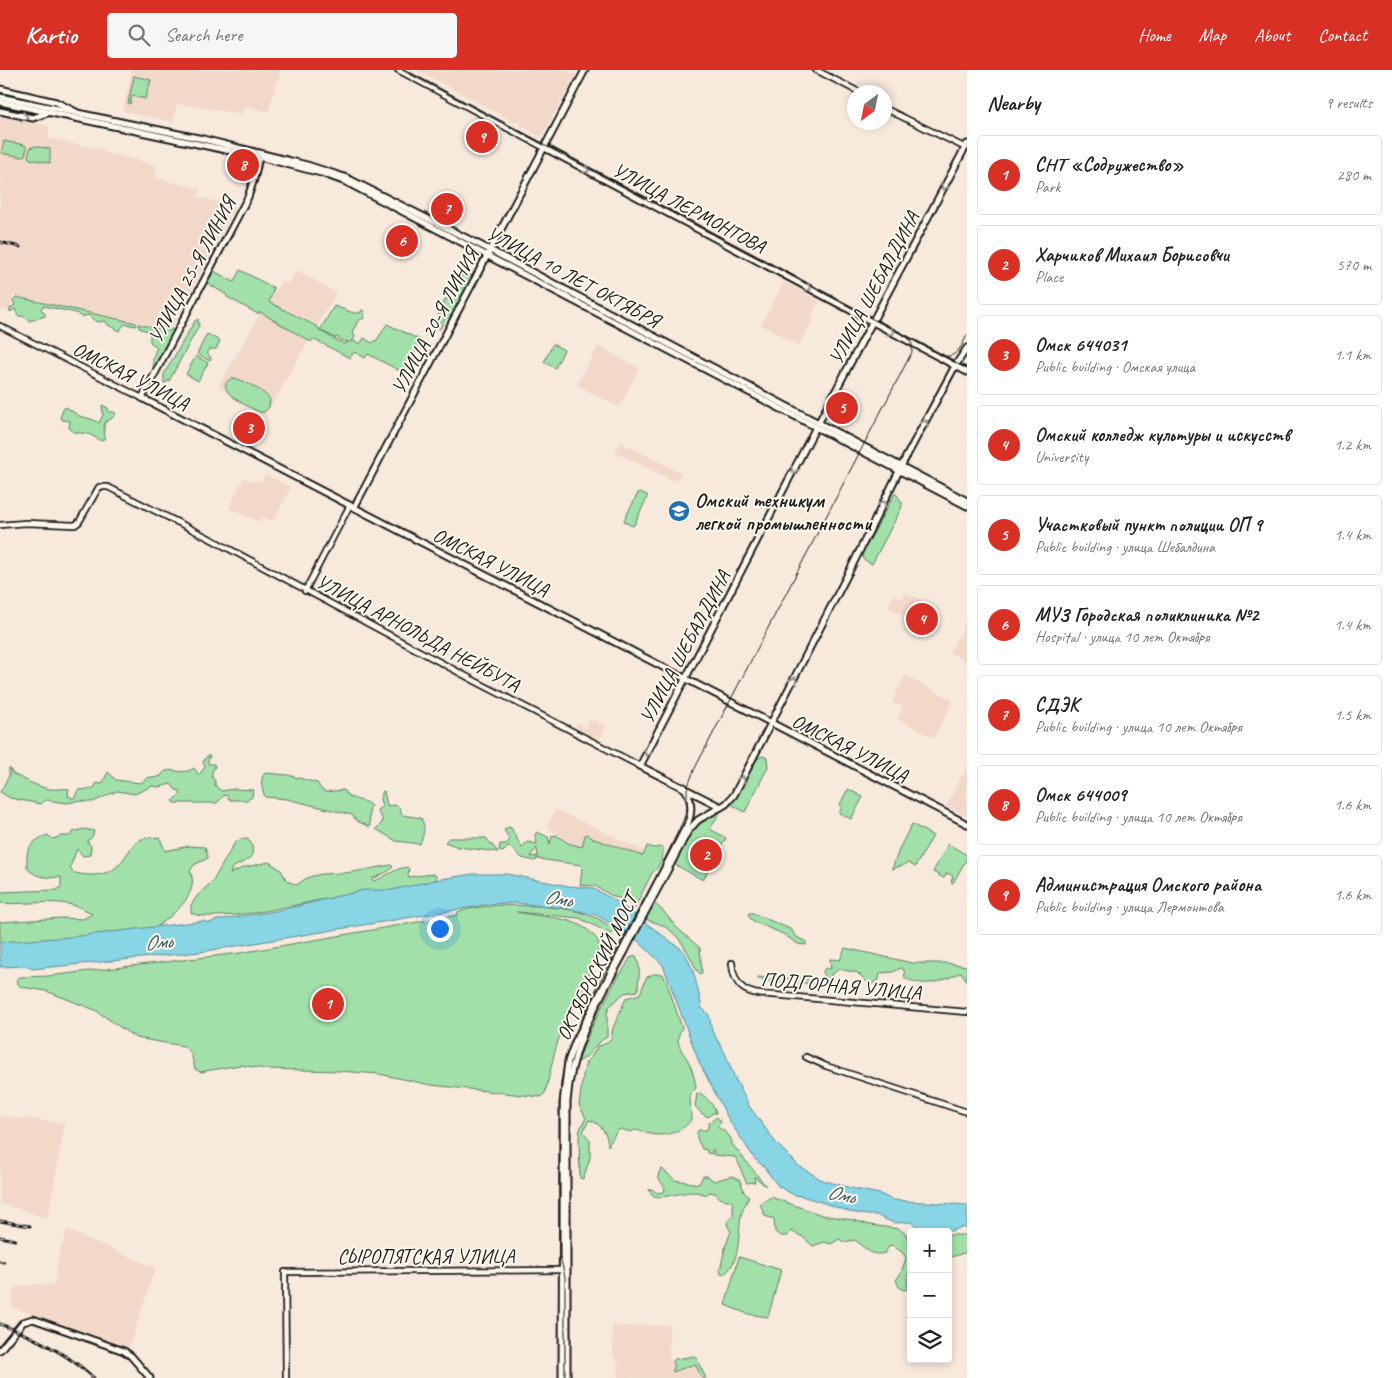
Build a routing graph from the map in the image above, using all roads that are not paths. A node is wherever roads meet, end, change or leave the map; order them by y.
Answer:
1 (398, 70) edge
2 (585, 70) edge
3 (816, 70) edge
4 (847, 86) edge
5 (0, 89) edge
6 (0, 97) edge
7 (0, 102) edge
8 (24, 105) junction
9 (57, 105) junction
10 (0, 111) edge
11 (50, 112) junction
12 (892, 112) edge
13 (543, 147) junction
14 (966, 147) edge
15 (259, 155) junction
16 (489, 253) junction
17 (872, 323) junction
18 (0, 326) edge
19 (967, 348) edge
20 (955, 366) junction
21 (967, 372) edge
22 (142, 398) junction
23 (818, 424) junction
24 (901, 468) junction
25 (967, 500) edge
26 (352, 506) junction
27 (967, 506) edge
28 (0, 525) edge
29 (306, 591) junction
30 (686, 678) junction
31 (771, 723) junction
32 (640, 766) junction
33 (684, 787) junction
34 (721, 807) junction
35 (967, 824) edge
36 (660, 879) junction
37 (732, 963) dead end
38 (967, 1012) edge
39 (806, 1057) dead end
40 (967, 1112) edge
41 (564, 1270) junction
42 (0, 1350) edge
43 (150, 1378) edge
44 (286, 1378) edge
45 (562, 1378) edge
46 (567, 1378) edge

1 - 13 street, УЛИЦА ЛЕРМОНТОВА
2 - 13 main road, УЛИЦА 20-Я ЛИНИЯ
3 - 4 street
5 - 9 main road
6 - 8 main road, УЛИЦА 10 ЛЕТ ОКТЯБРЯ
7 - 8 main road, УЛИЦА 10 ЛЕТ ОКТЯБРЯ
8 - 9 main road, УЛИЦА 10 ЛЕТ ОКТЯБРЯ
8 - 11 main road, УЛИЦА 10 ЛЕТ ОКТЯБРЯ
9 - 15 main road, УЛИЦА 10 ЛЕТ ОКТЯБРЯ
10 -> 11 main road
11 - 15 main road, УЛИЦА 10 ЛЕТ ОКТЯБРЯ
12 - 14 street
13 - 16 main road, УЛИЦА 20-Я ЛИНИЯ
13 -> 17 main road, УЛИЦА ЛЕРМОНТОВА
14 -> 17 main road, УЛИЦА ШЕБАЛДИНА
15 - 16 main road, УЛИЦА 10 ЛЕТ ОКТЯБРЯ
15 - 22 main road, УЛИЦА 25-Я ЛИНИЯ
16 - 23 main road, УЛИЦА 10 ЛЕТ ОКТЯБРЯ
16 - 26 main road, УЛИЦА 20-Я ЛИНИЯ
17 -> 20 main road, УЛИЦА ЛЕРМОНТОВА
17 - 23 main road, УЛИЦА ШЕБАЛДИНА
18 - 22 street, ОМСКАЯ УЛИЦА
19 - 20 main road
20 - 21 main road, УЛИЦА ЛЕРМОНТОВА
24 -> 20 main road
22 - 26 main road, ОМСКАЯ УЛИЦА
23 - 24 main road, УЛИЦА 10 ЛЕТ ОКТЯБРЯ
23 -> 30 main road, УЛИЦА ШЕБАЛДИНА
24 - 25 main road, УЛИЦА 10 ЛЕТ ОКТЯБРЯ
24 - 27 main road, УЛИЦА 10 ЛЕТ ОКТЯБРЯ
31 -> 24 main road
26 - 29 street, УЛИЦА 20-Я ЛИНИЯ
26 - 30 main road, ОМСКАЯ УЛИЦА
28 - 29 street, УЛИЦА АРНОЛЬДА НЕЙБУТА
29 - 32 street, УЛИЦА АРНОЛЬДА НЕЙБУТА
30 - 31 main road, ОМСКАЯ УЛИЦА
30 -> 32 main road, УЛИЦА ШЕБАЛДИНА
34 -> 31 main road
31 - 35 main road, ОМСКАЯ УЛИЦА
32 - 33 main road, УЛИЦА АРНОЛЬДА НЕЙБУТА
33 - 34 main road, УЛИЦА АРНОЛЬДА НЕЙБУТА
33 - 36 main road
34 - 36 main road
36 - 41 main road, ОКТЯБРЬСКИЙ МОСТ
37 - 38 street, ПОДГОРНАЯ УЛИЦА
39 - 40 street
41 - 44 street, СЫРОПЯТСКАЯ УЛИЦА
41 - 45 main road
41 - 46 main road
42 - 43 main road

